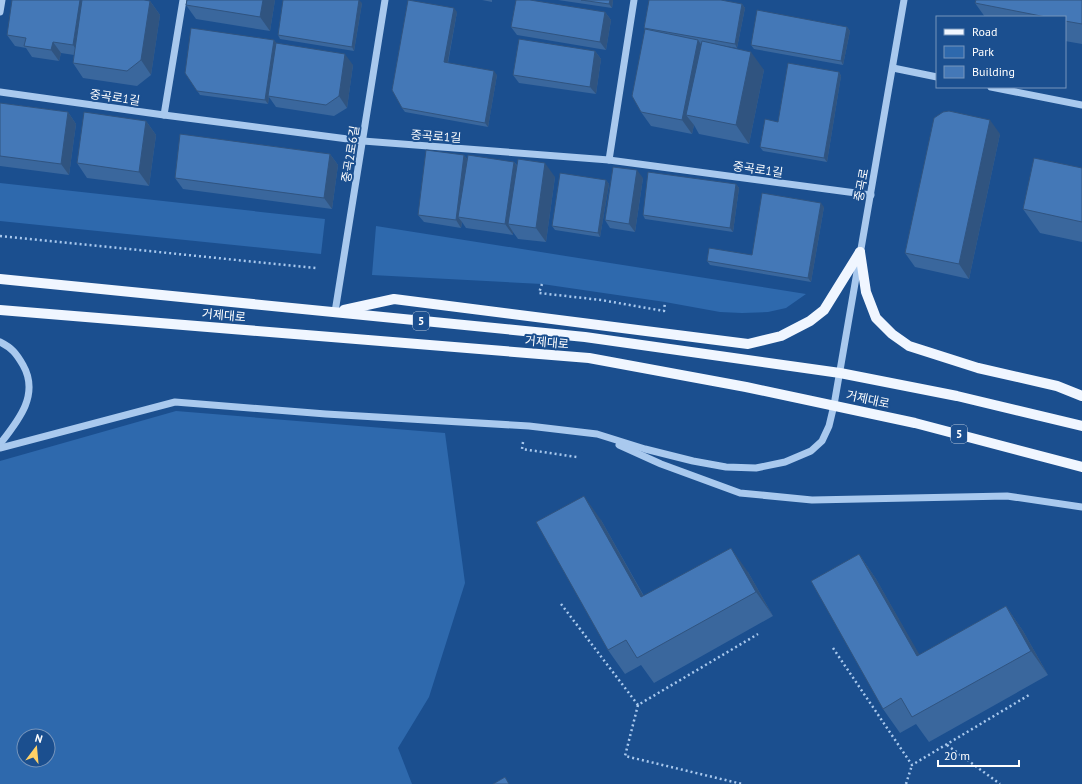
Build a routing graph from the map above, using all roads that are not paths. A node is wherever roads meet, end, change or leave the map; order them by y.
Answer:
1 (2, 0) edge
2 (183, 0) edge
3 (385, 0) edge
4 (634, 0) edge
5 (904, 0) edge
6 (0, 12) edge
7 (892, 68) junction
8 (936, 77) edge
9 (996, 88) edge
10 (0, 92) edge
11 (1082, 104) edge
12 (164, 115) junction
13 (363, 141) junction
14 (608, 160) junction
15 (870, 195) junction
16 (860, 252) junction
17 (0, 279) edge
18 (0, 310) edge
19 (335, 312) junction
20 (0, 342) edge
21 (840, 373) junction
22 (1082, 396) edge
23 (834, 405) junction
24 (1082, 426) edge
25 (597, 434) junction
26 (0, 444) edge
27 (0, 448) edge
28 (1082, 467) edge
29 (1082, 507) edge

1 - 6 street
2 - 12 street
3 - 13 street, 중곡2로6길
4 - 14 street
5 - 7 street, 중곡로
7 - 8 street
7 - 15 street, 중곡로
9 - 11 street
10 - 12 street, 중곡로1길
12 - 13 street, 중곡로1길
13 - 14 street, 중곡로1길
13 - 19 street, 중곡2로6길
14 - 15 street, 중곡로1길
15 - 16 street, 중곡로
16 - 19 main road
16 - 21 street, 중곡로
16 - 22 main road
17 - 19 main road, 거제대로 / 5
18 - 23 main road, 거제대로 / 5
19 - 21 main road, 거제대로 / 5
20 - 26 street
21 - 23 street, 중곡로
21 - 24 main road, 거제대로 / 5
23 - 25 street, 중곡로
23 - 28 main road, 거제대로 / 5
25 - 27 street
25 - 29 street

